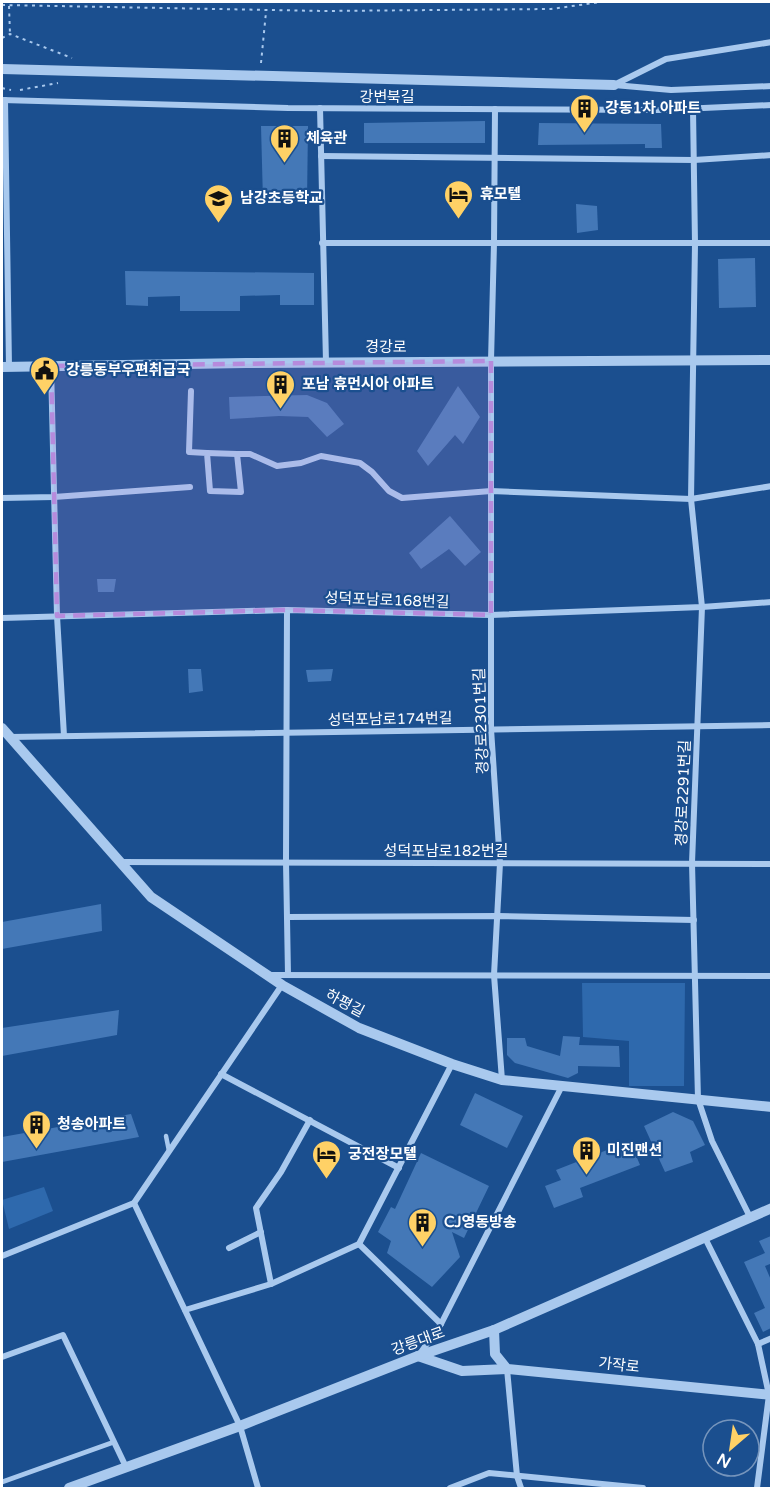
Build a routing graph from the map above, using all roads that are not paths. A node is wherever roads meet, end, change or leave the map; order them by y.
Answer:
1 (771, 42) edge
2 (2, 69) edge
3 (614, 85) junction
4 (771, 86) edge
5 (3, 100) edge
6 (771, 105) edge
7 (320, 108) junction
8 (495, 109) junction
9 (693, 109) junction
10 (771, 155) edge
11 (321, 156) junction
12 (494, 159) junction
13 (694, 160) junction
14 (4, 177) edge
15 (322, 243) junction
16 (494, 243) junction
17 (771, 243) edge
18 (695, 244) junction
19 (4, 270) edge
20 (692, 360) junction
21 (771, 360) edge
22 (491, 361) junction
23 (326, 362) junction
24 (51, 366) junction
25 (5, 367) edge
26 (190, 392) dead end
27 (207, 453) junction
28 (237, 454) junction
29 (771, 486) edge
30 (190, 488) dead end
31 (491, 491) junction
32 (54, 497) junction
33 (2, 498) edge
34 (691, 499) junction
35 (771, 602) edge
36 (702, 607) junction
37 (287, 610) junction
38 (491, 615) junction
39 (57, 616) junction
40 (2, 618) edge
41 (771, 725) edge
42 (698, 726) junction
43 (491, 729) junction
44 (287, 732) junction
45 (5, 733) edge
46 (64, 736) junction
47 (120, 862) junction
48 (286, 862) junction
49 (500, 863) junction
50 (692, 863) junction
51 (771, 864) edge
52 (498, 916) junction
53 (287, 917) junction
54 (694, 920) junction
55 (266, 975) junction
56 (288, 975) junction
57 (494, 975) junction
58 (695, 976) junction
59 (771, 976) edge
60 (282, 985) junction
61 (452, 1065) junction
62 (221, 1074) junction
63 (502, 1080) junction
64 (562, 1086) junction
65 (698, 1099) junction
66 (771, 1107) edge
67 (310, 1120) junction
68 (166, 1136) dead end
69 (169, 1151) junction
70 (399, 1168) junction
71 (134, 1203) junction
72 (771, 1208) edge
73 (750, 1217) junction
74 (261, 1232) junction
75 (705, 1238) junction
76 (359, 1244) junction
77 (229, 1248) dead end
78 (2, 1256) edge
79 (271, 1284) junction
80 (185, 1310) junction
81 (441, 1324) junction
82 (494, 1330) junction
83 (771, 1338) edge
84 (758, 1344) junction
85 (418, 1356) junction
86 (2, 1357) edge
87 (507, 1369) junction
88 (770, 1395) edge
89 (240, 1426) junction
90 (114, 1442) junction
91 (126, 1467) junction
92 (2, 1474) edge
93 (517, 1476) junction
94 (3, 1481) edge
95 (69, 1488) edge
96 (258, 1488) edge
97 (450, 1488) edge
98 (522, 1488) edge
99 (643, 1488) edge
100 (757, 1488) edge

1 - 3 street
2 - 3 street
3 - 4 street
5 - 7 street, 강변북길
5 - 14 street
6 - 9 street, 강변북길
7 - 8 street, 강변북길
7 - 11 street
8 - 9 street, 강변북길
8 - 12 street, 경강로2301번길
9 - 13 street, 경강로2291번길
10 - 13 street
11 - 12 street
11 - 15 street
12 - 13 street
12 - 16 street, 경강로2301번길
13 - 18 street, 경강로2291번길
14 - 19 street
15 - 16 street
15 - 23 street
16 - 18 street
16 - 22 street, 경강로2301번길
17 - 18 street
18 - 20 street, 경강로2291번길
19 - 25 street
20 - 21 street, 경강로
20 - 22 street, 경강로
20 - 34 street, 경강로2291번길
22 - 23 street, 경강로
22 - 31 street, 경강로2301번길
23 - 24 street, 경강로
24 - 25 street, 경강로
24 - 32 street
26 - 27 street
27 - 28 street
27 - 28 street
28 - 31 street
29 - 34 street
30 - 32 street
31 - 34 street
31 - 38 street, 경강로2301번길
32 - 33 street
32 - 39 street
34 - 36 street, 경강로2291번길
35 - 36 street, 성덕포남로168번길
36 - 38 street, 성덕포남로168번길
36 - 42 street, 경강로2291번길
37 - 38 street, 성덕포남로168번길
37 - 39 street, 성덕포남로168번길
37 - 44 street
38 - 43 street, 경강로2301번길
39 - 40 street, 성덕포남로168번길
39 - 46 street
41 - 42 street, 성덕포남로174번길
42 - 43 street, 성덕포남로174번길
42 - 50 street, 경강로2291번길
43 - 44 street, 성덕포남로174번길
43 - 49 street, 경강로2301번길
44 - 46 street, 성덕포남로174번길
44 - 48 street
45 - 46 street, 성덕포남로174번길
45 - 47 street, 하평길
47 - 48 street, 성덕포남로182번길
47 - 55 street, 하평길
48 - 49 street, 성덕포남로182번길
48 - 53 street
49 - 50 street, 성덕포남로182번길
49 - 52 street, 경강로2301번길
50 - 51 street, 성덕포남로182번길
50 - 54 street, 경강로2291번길
52 - 53 street
52 - 54 street
52 - 57 street, 경강로2301번길
53 - 56 street
54 - 58 street, 경강로2291번길
55 - 56 street
55 - 60 street, 하평길
56 - 57 street
57 - 58 street
57 - 63 street, 경강로2301번길
58 - 59 street
58 - 65 street, 경강로2291번길
60 - 61 street, 하평길
60 - 62 street
61 - 63 street, 하평길
61 - 70 street
62 - 67 street
62 - 69 street
63 - 64 street, 하평길
64 - 65 street, 하평길
64 - 81 street
65 - 66 street, 하평길
65 - 73 street, 경강로2291번길
67 - 70 street
67 - 74 street
68 - 69 lane
69 - 71 street
70 - 76 street
71 - 78 street
71 - 80 street
72 - 73 street, 강릉대로
73 - 75 street, 강릉대로
74 - 77 street
74 - 79 street
75 - 82 street, 강릉대로
75 - 84 street
76 - 79 street
76 - 81 street
79 - 80 street
80 - 89 street
81 - 85 street
82 - 85 street, 강릉대로
82 - 87 street
83 - 84 street
84 - 88 street
85 - 87 street, 가작로
85 - 89 street, 강릉대로
86 - 90 street
87 - 88 street, 가작로
87 - 93 street
88 - 100 street
89 - 91 street, 강릉대로
89 - 96 street
90 - 91 street
90 - 94 street
91 - 95 street, 강릉대로
92 - 94 street
93 - 97 street
93 - 98 street
93 - 99 street

